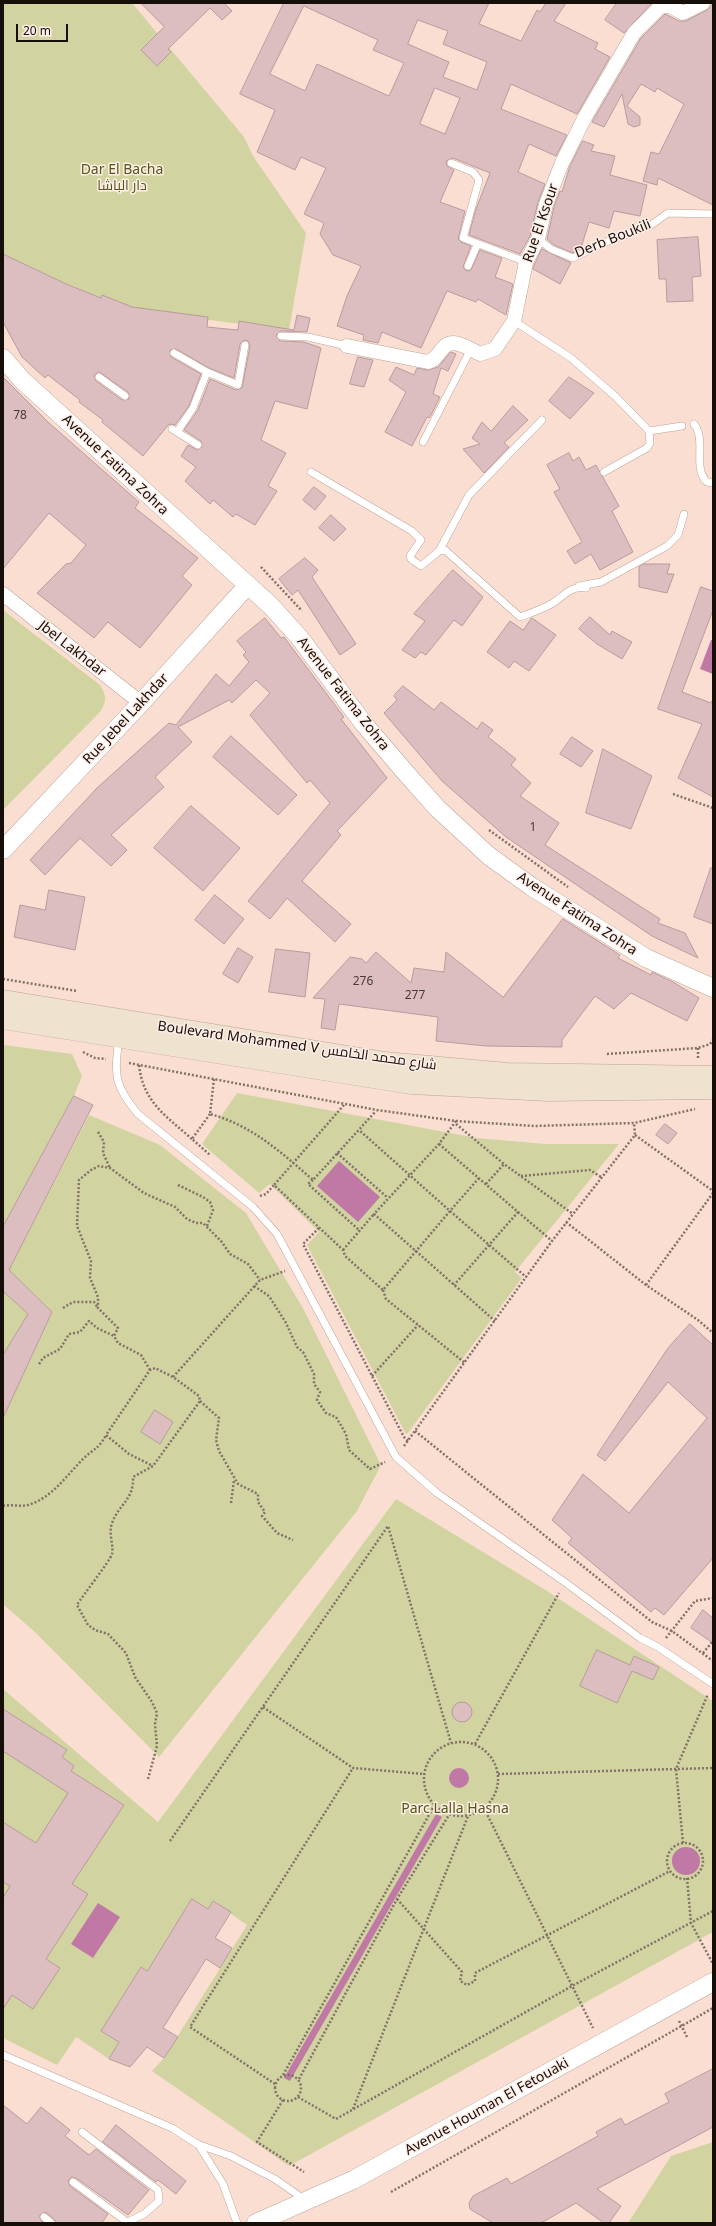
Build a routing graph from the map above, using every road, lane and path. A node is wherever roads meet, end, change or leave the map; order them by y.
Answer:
1 (703, 3) edge
2 (660, 5) edge
3 (451, 163) dead end
4 (713, 214) edge
5 (538, 239) junction
6 (477, 245) junction
7 (526, 262) junction
8 (468, 266) dead end
9 (514, 321) junction
10 (281, 336) dead end
11 (245, 345) dead end
12 (347, 346) joint
13 (471, 349) junction
14 (174, 353) dead end
15 (3, 358) edge
16 (207, 372) junction
17 (99, 377) dead end
18 (125, 396) dead end
19 (542, 420) dead end
20 (694, 424) dead end
21 (682, 426) dead end
22 (650, 430) junction
23 (423, 442) dead end
24 (198, 445) dead end
25 (311, 472) dead end
26 (604, 472) dead end
27 (713, 483) edge
28 (684, 514) dead end
29 (438, 551) junction
30 (261, 567) dead end
31 (248, 585) junction
32 (3, 594) edge
33 (303, 614) dead end
34 (141, 703) junction
35 (673, 794) dead end
36 (713, 808) edge
37 (485, 826) dead end
38 (3, 850) edge
39 (572, 889) dead end
40 (3, 979) edge
41 (713, 988) edge
42 (78, 992) dead end
43 (3, 1000) edge
44 (3, 1019) edge
45 (119, 1036) junction
46 (713, 1040) edge
47 (78, 1049) dead end
48 (599, 1055) dead end
49 (116, 1061) junction
50 (139, 1065) junction
51 (713, 1076) edge
52 (214, 1079) junction
53 (713, 1089) edge
54 (344, 1104) junction
55 (698, 1108) dead end
56 (377, 1110) junction
57 (210, 1114) junction
58 (456, 1123) junction
59 (634, 1123) junction
60 (359, 1130) junction
61 (98, 1132) dead end
62 (635, 1135) junction
63 (192, 1139) junction
64 (439, 1144) junction
65 (337, 1153) junction
66 (212, 1156) dead end
67 (293, 1163) junction
68 (504, 1164) junction
69 (110, 1168) junction
70 (410, 1175) junction
71 (520, 1176) junction
72 (601, 1177) junction
73 (479, 1178) junction
74 (312, 1180) junction
75 (486, 1184) junction
76 (274, 1185) junction
77 (178, 1186) dead end
78 (713, 1192) edge
79 (256, 1195) dead end
80 (388, 1198) junction
81 (450, 1211) junction
82 (518, 1212) junction
83 (374, 1214) junction
84 (573, 1214) junction
85 (566, 1222) junction
86 (207, 1226) junction
87 (319, 1228) junction
88 (359, 1230) junction
89 (552, 1241) junction
90 (489, 1245) junction
91 (343, 1250) junction
92 (415, 1251) junction
93 (297, 1267) junction
94 (526, 1277) junction
95 (260, 1280) junction
96 (454, 1285) junction
97 (646, 1285) junction
98 (254, 1286) junction
99 (383, 1290) junction
100 (63, 1308) dead end
101 (98, 1308) junction
102 (495, 1321) junction
103 (418, 1325) junction
104 (713, 1333) edge
105 (114, 1336) junction
106 (465, 1363) junction
107 (39, 1364) dead end
108 (150, 1370) junction
109 (372, 1376) junction
110 (174, 1377) junction
111 (200, 1401) junction
112 (415, 1431) junction
113 (106, 1435) junction
114 (408, 1440) junction
115 (396, 1457) junction
116 (153, 1466) junction
117 (234, 1479) junction
118 (231, 1503) dead end
119 (3, 1506) edge
120 (293, 1540) dead end
121 (566, 1583) junction
122 (713, 1598) edge
123 (672, 1631) junction
124 (713, 1641) edge
125 (658, 1647) junction
126 (703, 1653) junction
127 (713, 1661) edge
128 (711, 1687) edge
129 (263, 1707) junction
130 (451, 1743) junction
131 (475, 1744) junction
132 (353, 1768) junction
133 (713, 1768) edge
134 (676, 1769) junction
135 (424, 1774) junction
136 (498, 1774) junction
137 (148, 1779) dead end
138 (434, 1806) junction
139 (484, 1808) junction
140 (449, 1815) junction
141 (468, 1816) junction
142 (170, 1841) dead end
143 (683, 1843) junction
144 (670, 1871) junction
145 (687, 1878) junction
146 (397, 1899) junction
147 (713, 1911) edge
148 (691, 1923) junction
149 (424, 1929) junction
150 (547, 1936) junction
151 (713, 1964) edge
152 (713, 1982) edge
153 (572, 1986) junction
154 (713, 2008) edge
155 (602, 2044) junction
156 (3, 2055) edge
157 (283, 2075) junction
158 (299, 2080) junction
159 (275, 2084) junction
160 (298, 2097) junction
161 (283, 2100) junction
162 (353, 2109) junction
163 (82, 2132) dead end
164 (197, 2144) junction
165 (304, 2172) dead end
166 (73, 2182) dead end
167 (391, 2192) dead end
168 (306, 2200) junction
169 (44, 2217) dead end
170 (51, 2223) edge
171 (127, 2223) edge
172 (237, 2223) edge
173 (256, 2223) edge

1 - 2 street, Rue El Ksour
2 - 5 street, Rue El Ksour
3 - 6 lane
4 - 5 lane, Derb Boukili
5 - 7 street, Rue El Ksour
6 - 7 lane
6 - 8 lane
7 - 9 street, Rue El Ksour
9 - 13 street, Rue El Ksour
9 - 22 lane
10 - 12 lane
11 - 16 lane
12 - 13 street, Rue El Ksour
13 - 23 lane
14 - 16 lane
15 - 31 street, Avenue Fatima Zohra
16 - 24 lane
17 - 18 lane
19 - 29 lane
20 - 27 lane
21 - 22 lane
22 - 26 lane
25 - 29 lane
28 - 29 lane
30 - 33 path
31 - 34 street, Rue Jebel Lakhdar
31 - 41 street, Avenue Fatima Zohra
32 - 34 street, Jbel Lakhdar
34 - 38 street, Rue Jebel Lakhdar
35 - 36 path
37 - 39 path
40 - 42 path
43 - 51 main road, Boulevard Mohammed V شارع محمد الخامس
44 - 45 main road, Boulevard Mohammed V شارع محمد الخامس
45 - 49 lane
45 - 53 main road, Boulevard Mohammed V شارع محمد الخامس
46 - 48 path
47 - 49 path
49 - 50 path
49 - 93 lane
50 - 52 path
50 - 63 path
52 - 54 path
52 - 57 path
54 - 56 path
54 - 67 path
55 - 59 path
56 - 58 path
56 - 60 path
57 - 63 path
57 - 67 path
58 - 59 path
58 - 64 path
58 - 68 path
59 - 62 path
60 - 65 path
60 - 70 path
61 - 69 path
62 - 72 path
62 - 78 path
63 - 66 path
64 - 70 path
64 - 73 path
65 - 74 path
65 - 80 path
67 - 74 path
67 - 76 path
68 - 71 path
68 - 75 path
69 - 86 path
69 - 101 path
70 - 80 path
70 - 81 path
71 - 72 path
71 - 84 path
72 - 84 path
73 - 75 path
73 - 81 path
74 - 88 path
75 - 82 path
76 - 79 path
76 - 87 path
77 - 86 path
78 - 97 path
80 - 83 path
81 - 90 path
81 - 92 path
82 - 89 path
82 - 90 path
83 - 88 path
83 - 92 path
84 - 85 path
85 - 89 path
85 - 97 path
86 - 95 path
87 - 91 path
87 - 109 path
88 - 91 path
89 - 94 path
90 - 94 path
90 - 96 path
91 - 99 path
92 - 96 path
92 - 99 path
93 - 95 path
93 - 115 lane
94 - 102 path
95 - 98 path
96 - 102 path
97 - 104 path
98 - 110 path
98 - 115 path
99 - 103 path
100 - 101 path
101 - 105 path
102 - 106 path
103 - 106 path
103 - 109 path
105 - 107 path
105 - 108 path
106 - 112 path
108 - 110 path
108 - 113 path
109 - 114 path
110 - 111 path
111 - 116 path
111 - 117 path
112 - 114 path
112 - 123 path
113 - 116 path
113 - 119 path
114 - 115 path
115 - 121 lane
116 - 137 path
117 - 118 path
117 - 120 path
121 - 125 lane
121 - 131 path
122 - 123 path
123 - 125 path
123 - 126 path
124 - 126 path
125 - 128 lane
126 - 127 path
128 - 134 path
129 - 130 path
129 - 132 path
129 - 142 path
130 - 131 path
130 - 135 path
131 - 136 path
132 - 135 path
132 - 159 path
133 - 134 path
134 - 136 path
134 - 143 path
135 - 138 path
136 - 139 path
138 - 140 path
138 - 157 path
139 - 141 path
139 - 150 path
140 - 141 path
140 - 146 path
141 - 149 path
143 - 144 path
143 - 145 path
144 - 145 path
144 - 150 path
145 - 148 path
146 - 149 path
146 - 158 path
147 - 148 path
148 - 151 path
148 - 153 path
149 - 150 path
149 - 162 path
150 - 153 path
152 - 155 street, Avenue Houman El Fetouaki
153 - 155 path
153 - 162 path
154 - 167 path
155 - 168 street, Avenue Houman El Fetouaki
156 - 164 lane
157 - 158 path
157 - 159 path
158 - 160 path
159 - 161 path
160 - 161 path
160 - 162 path
161 - 165 path
163 - 171 lane
164 - 168 lane
164 - 172 lane
166 - 171 lane
168 - 173 street, Avenue Houman El Fetouaki
169 - 170 lane

